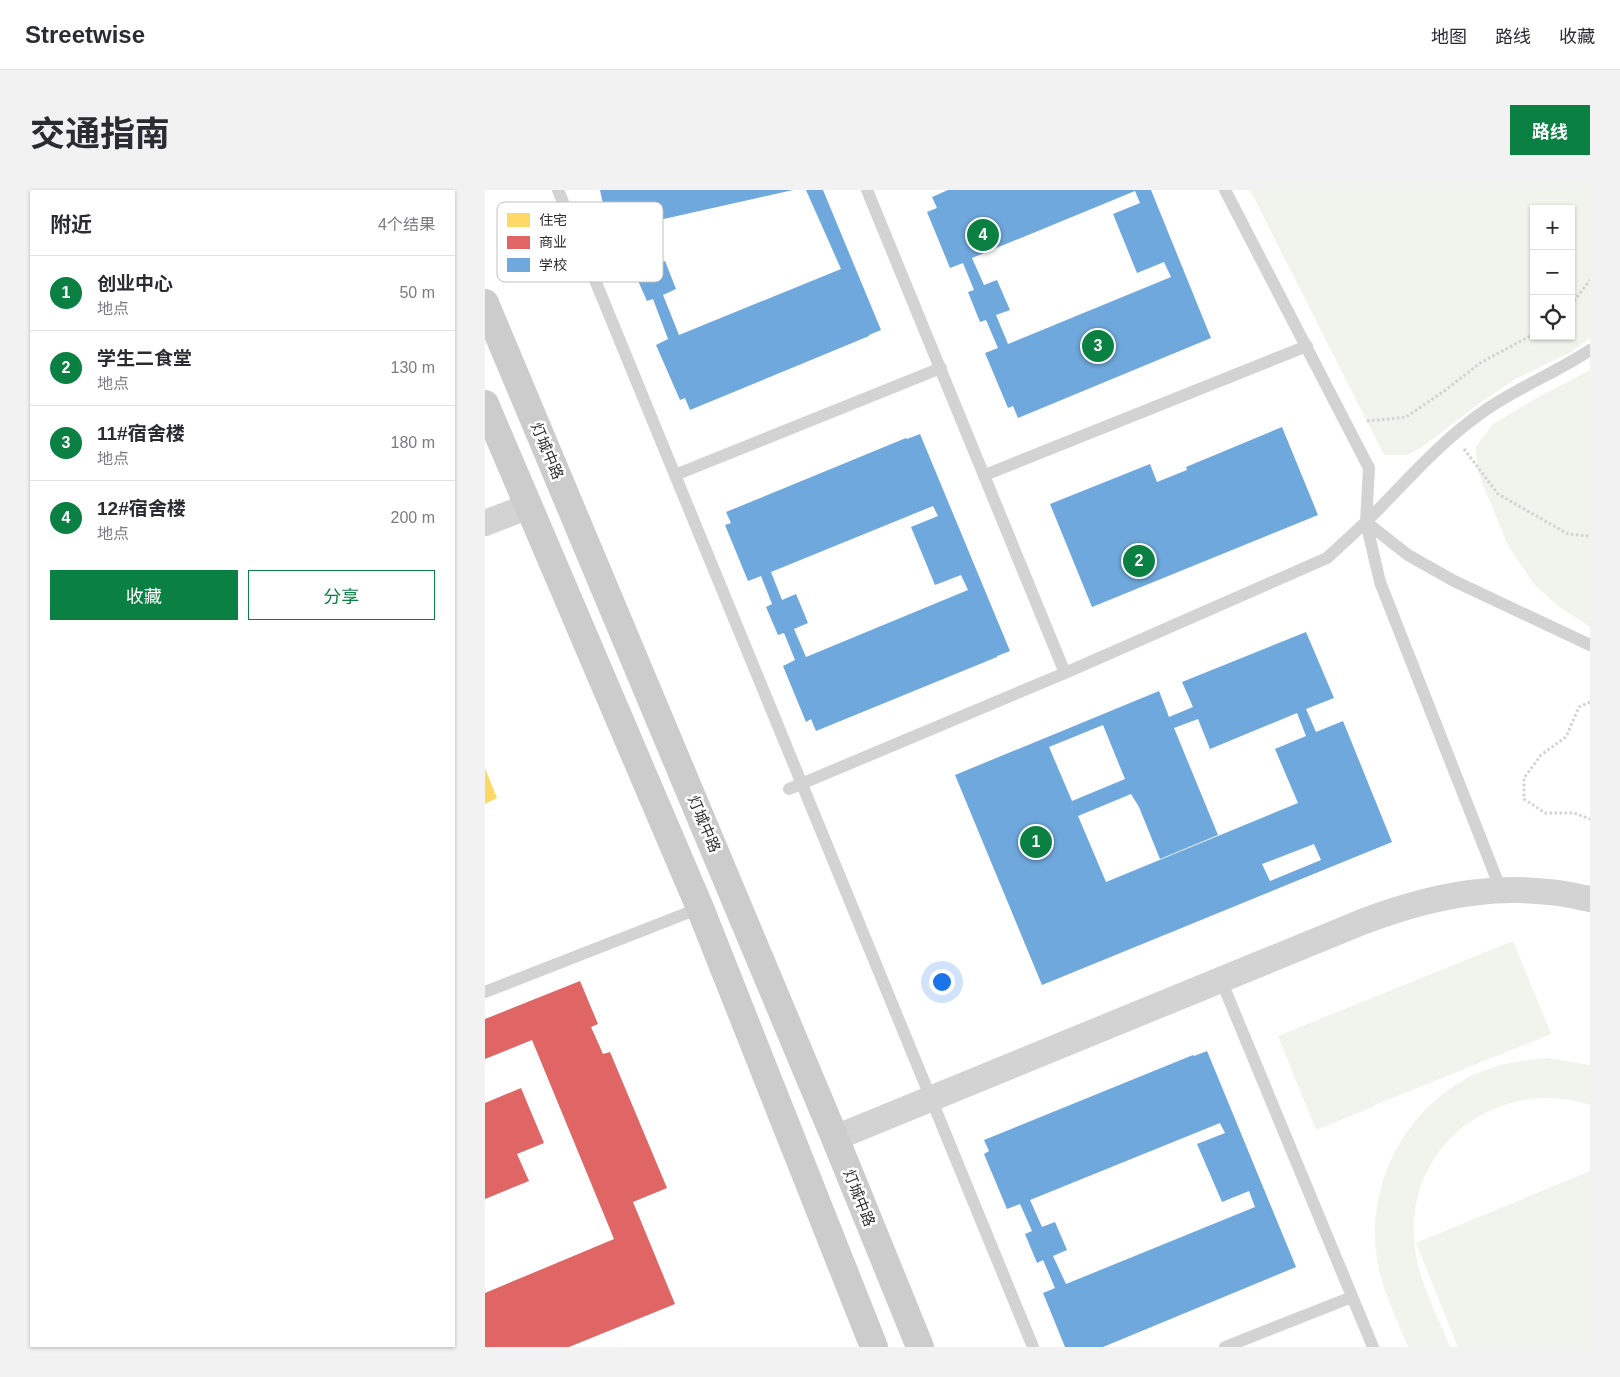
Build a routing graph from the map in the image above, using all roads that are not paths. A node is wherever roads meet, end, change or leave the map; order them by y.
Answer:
1 (558, 190) edge
2 (867, 190) edge
3 (1225, 190) edge
4 (563, 202) edge
5 (596, 282) edge
6 (485, 303) edge
7 (1307, 346) junction
8 (1590, 350) edge
9 (941, 368) junction
10 (485, 404) edge
11 (675, 475) junction
12 (985, 475) junction
13 (529, 506) junction
14 (1366, 522) junction
15 (485, 523) edge
16 (1590, 645) edge
17 (1065, 673) junction
18 (795, 786) junction
19 (1501, 890) junction
20 (1590, 899) edge
21 (701, 908) junction
22 (1221, 980) junction
23 (485, 992) edge
24 (931, 1099) junction
25 (835, 1138) junction
26 (1352, 1297) junction
27 (874, 1347) edge
28 (920, 1347) edge
29 (1033, 1347) edge
30 (1225, 1347) edge
31 (1373, 1347) edge

1 - 4 lane
2 - 9 lane
3 - 7 lane
5 - 11 lane
6 - 25 main road, 灯城中路
7 - 12 lane
7 - 14 lane
8 - 14 lane
9 - 11 lane
9 - 12 lane
10 - 13 main road
11 - 18 lane
12 - 17 lane
13 - 15 street
13 - 21 main road
14 - 16 lane
14 - 17 lane
14 - 19 lane
17 - 18 lane
18 - 24 lane
19 - 20 street
19 - 22 street
21 - 23 lane
21 - 27 main road
22 - 24 street
22 - 26 lane
24 - 25 street
24 - 29 lane
25 - 28 main road, 灯城中路
26 - 30 lane
26 - 31 lane

